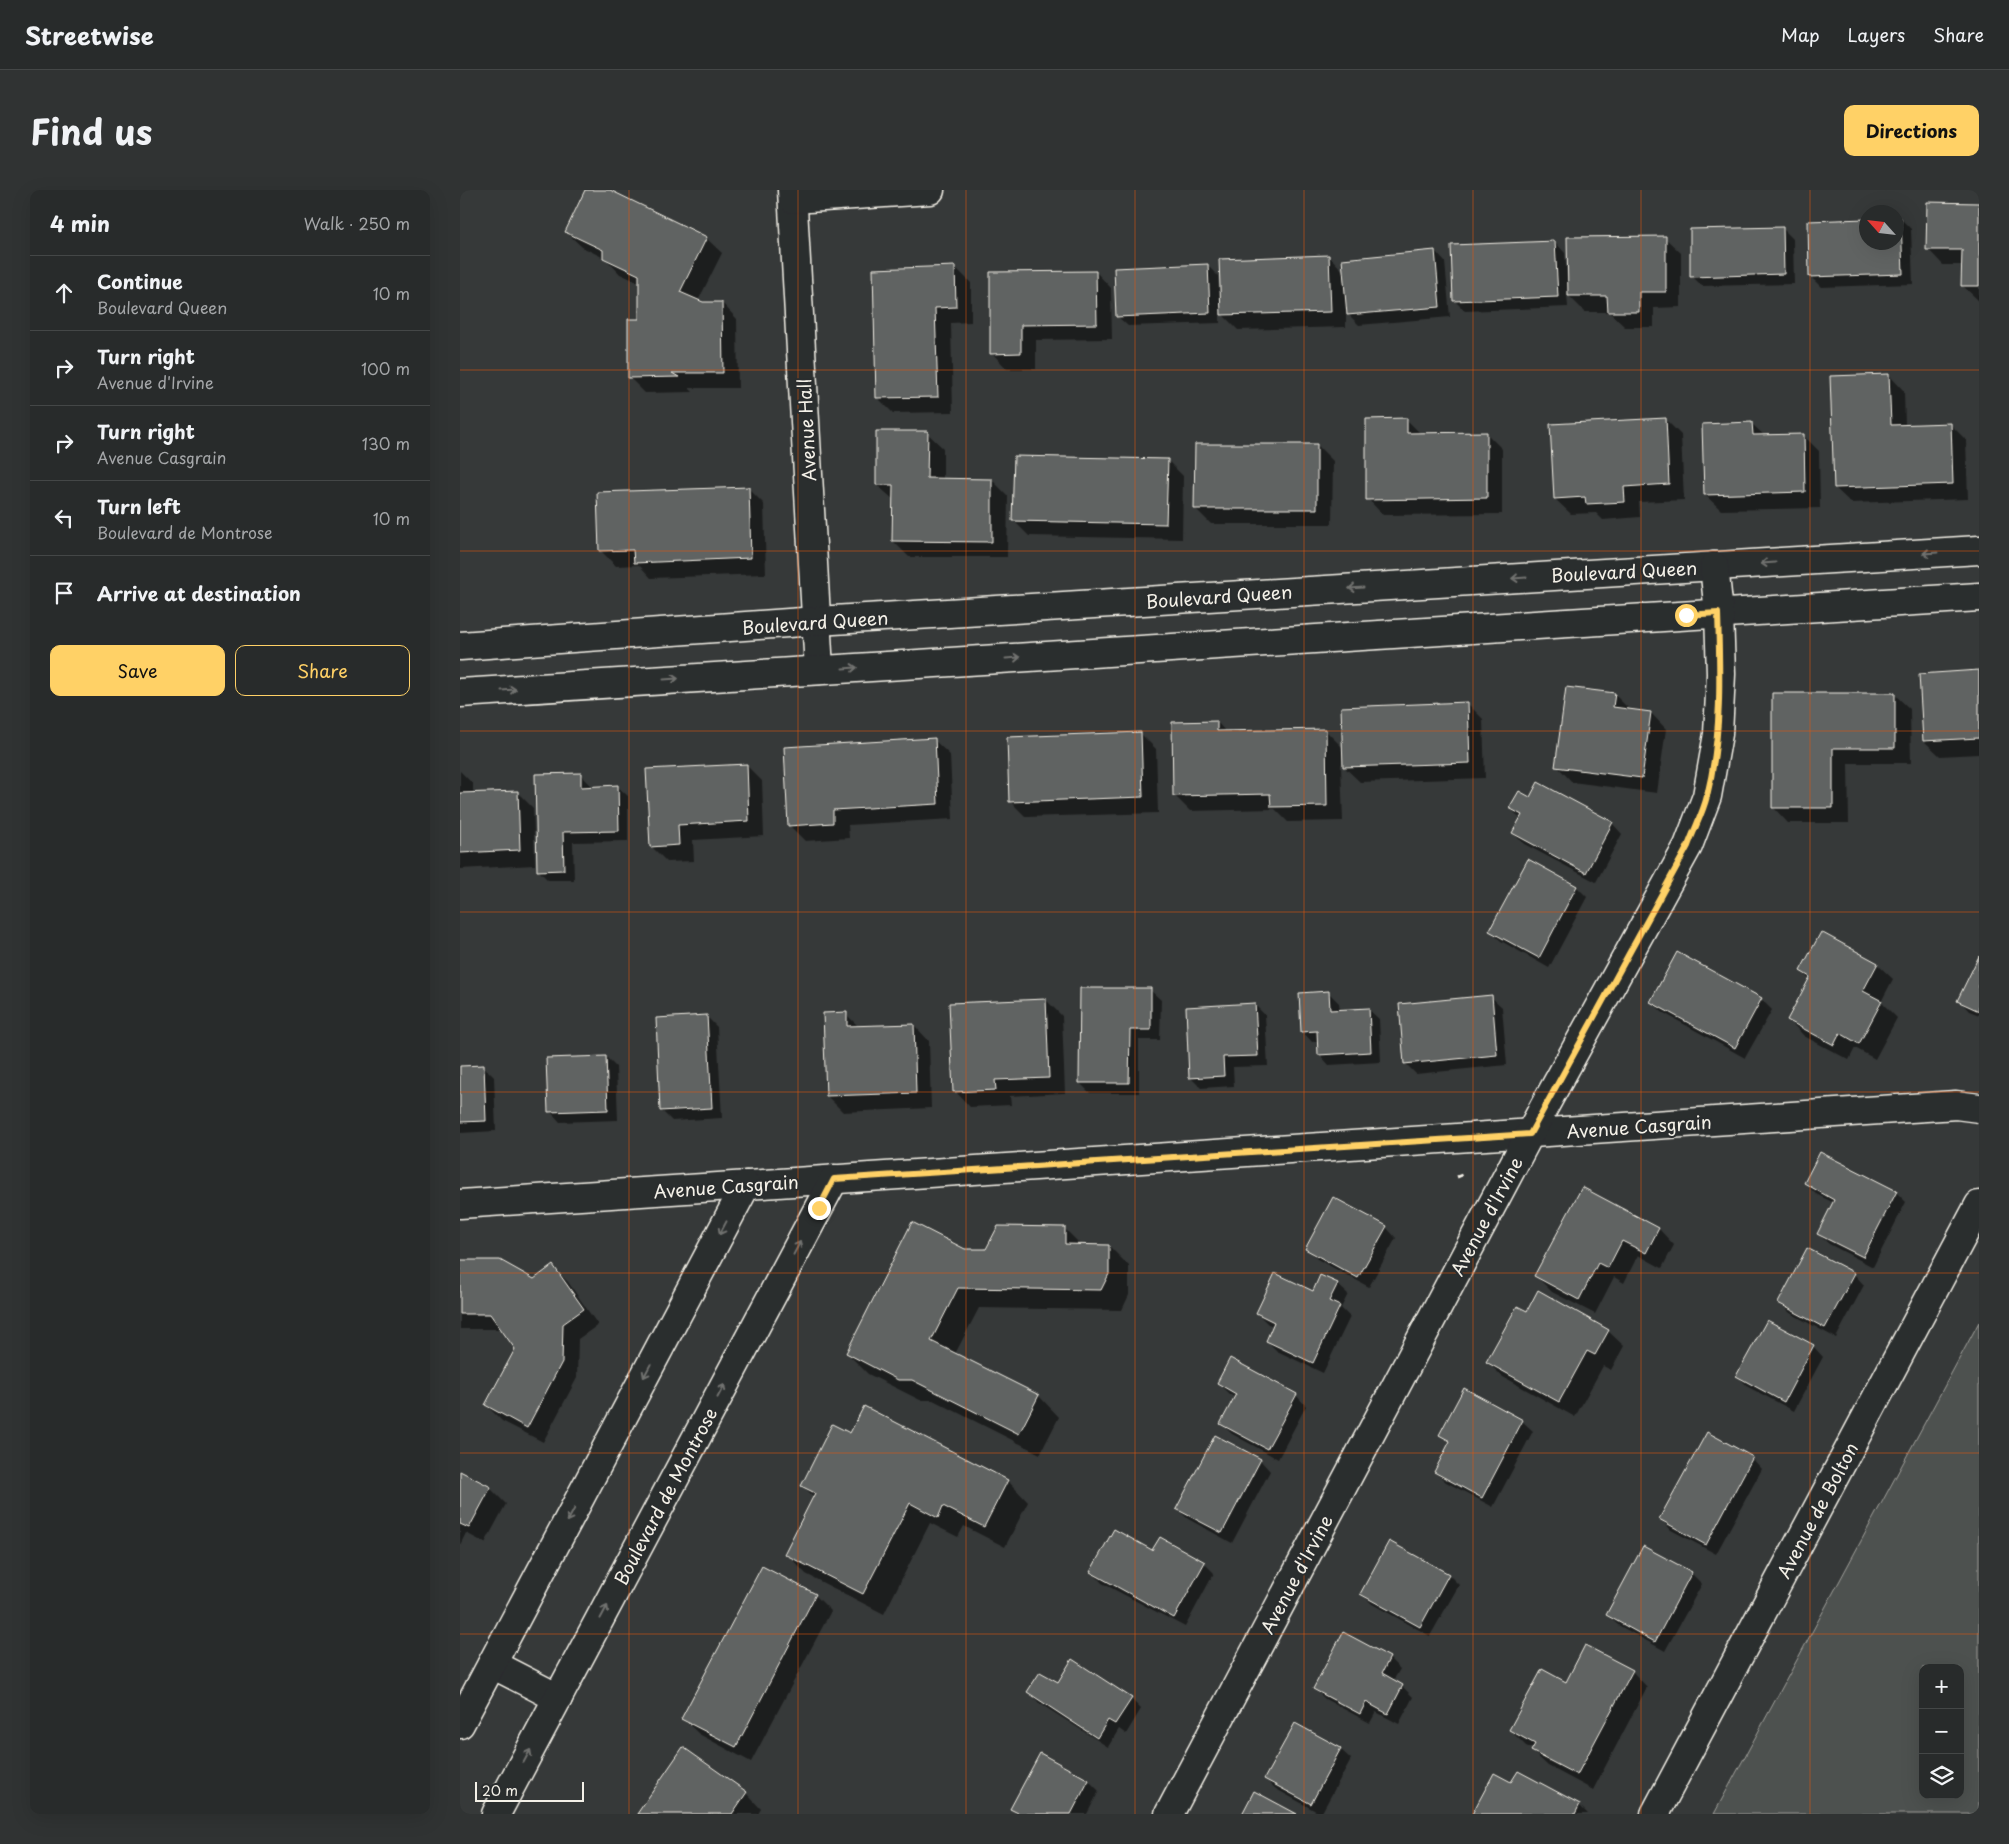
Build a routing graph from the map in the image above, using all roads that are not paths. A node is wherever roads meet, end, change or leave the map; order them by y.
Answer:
1 (930, 190) edge
2 (792, 194) edge
3 (1979, 550) edge
4 (1714, 566) junction
5 (1979, 596) edge
6 (1718, 613) junction
7 (817, 621) junction
8 (460, 646) edge
9 (819, 670) junction
10 (460, 693) edge
11 (1979, 1108) edge
12 (1530, 1134) junction
13 (834, 1179) junction
14 (746, 1185) junction
15 (460, 1204) edge
16 (1979, 1205) edge
17 (492, 1664) junction
18 (558, 1698) junction
19 (460, 1724) edge
20 (496, 1814) edge
21 (1169, 1814) edge
22 (1655, 1814) edge

1 - 2 street
2 - 7 street, Avenue Hall
3 -> 4 street, Boulevard Queen
4 - 6 street, Avenue d'Irvine
4 -> 7 street, Boulevard Queen
5 - 6 street
9 -> 6 street
6 - 12 street, Avenue d'Irvine
7 - 8 street, Boulevard Queen
7 - 9 street, Avenue Hall
10 -> 9 street
11 - 12 street, Avenue Casgrain
12 - 13 street, Avenue Casgrain
12 - 21 street, Avenue d'Irvine
13 - 14 street, Avenue Casgrain
18 -> 13 street, Boulevard de Montrose
14 - 15 street, Avenue Casgrain
14 -> 17 street
16 - 22 street, Avenue de Bolton
17 - 18 street
17 - 19 street
20 -> 18 street, Boulevard de Montrose

